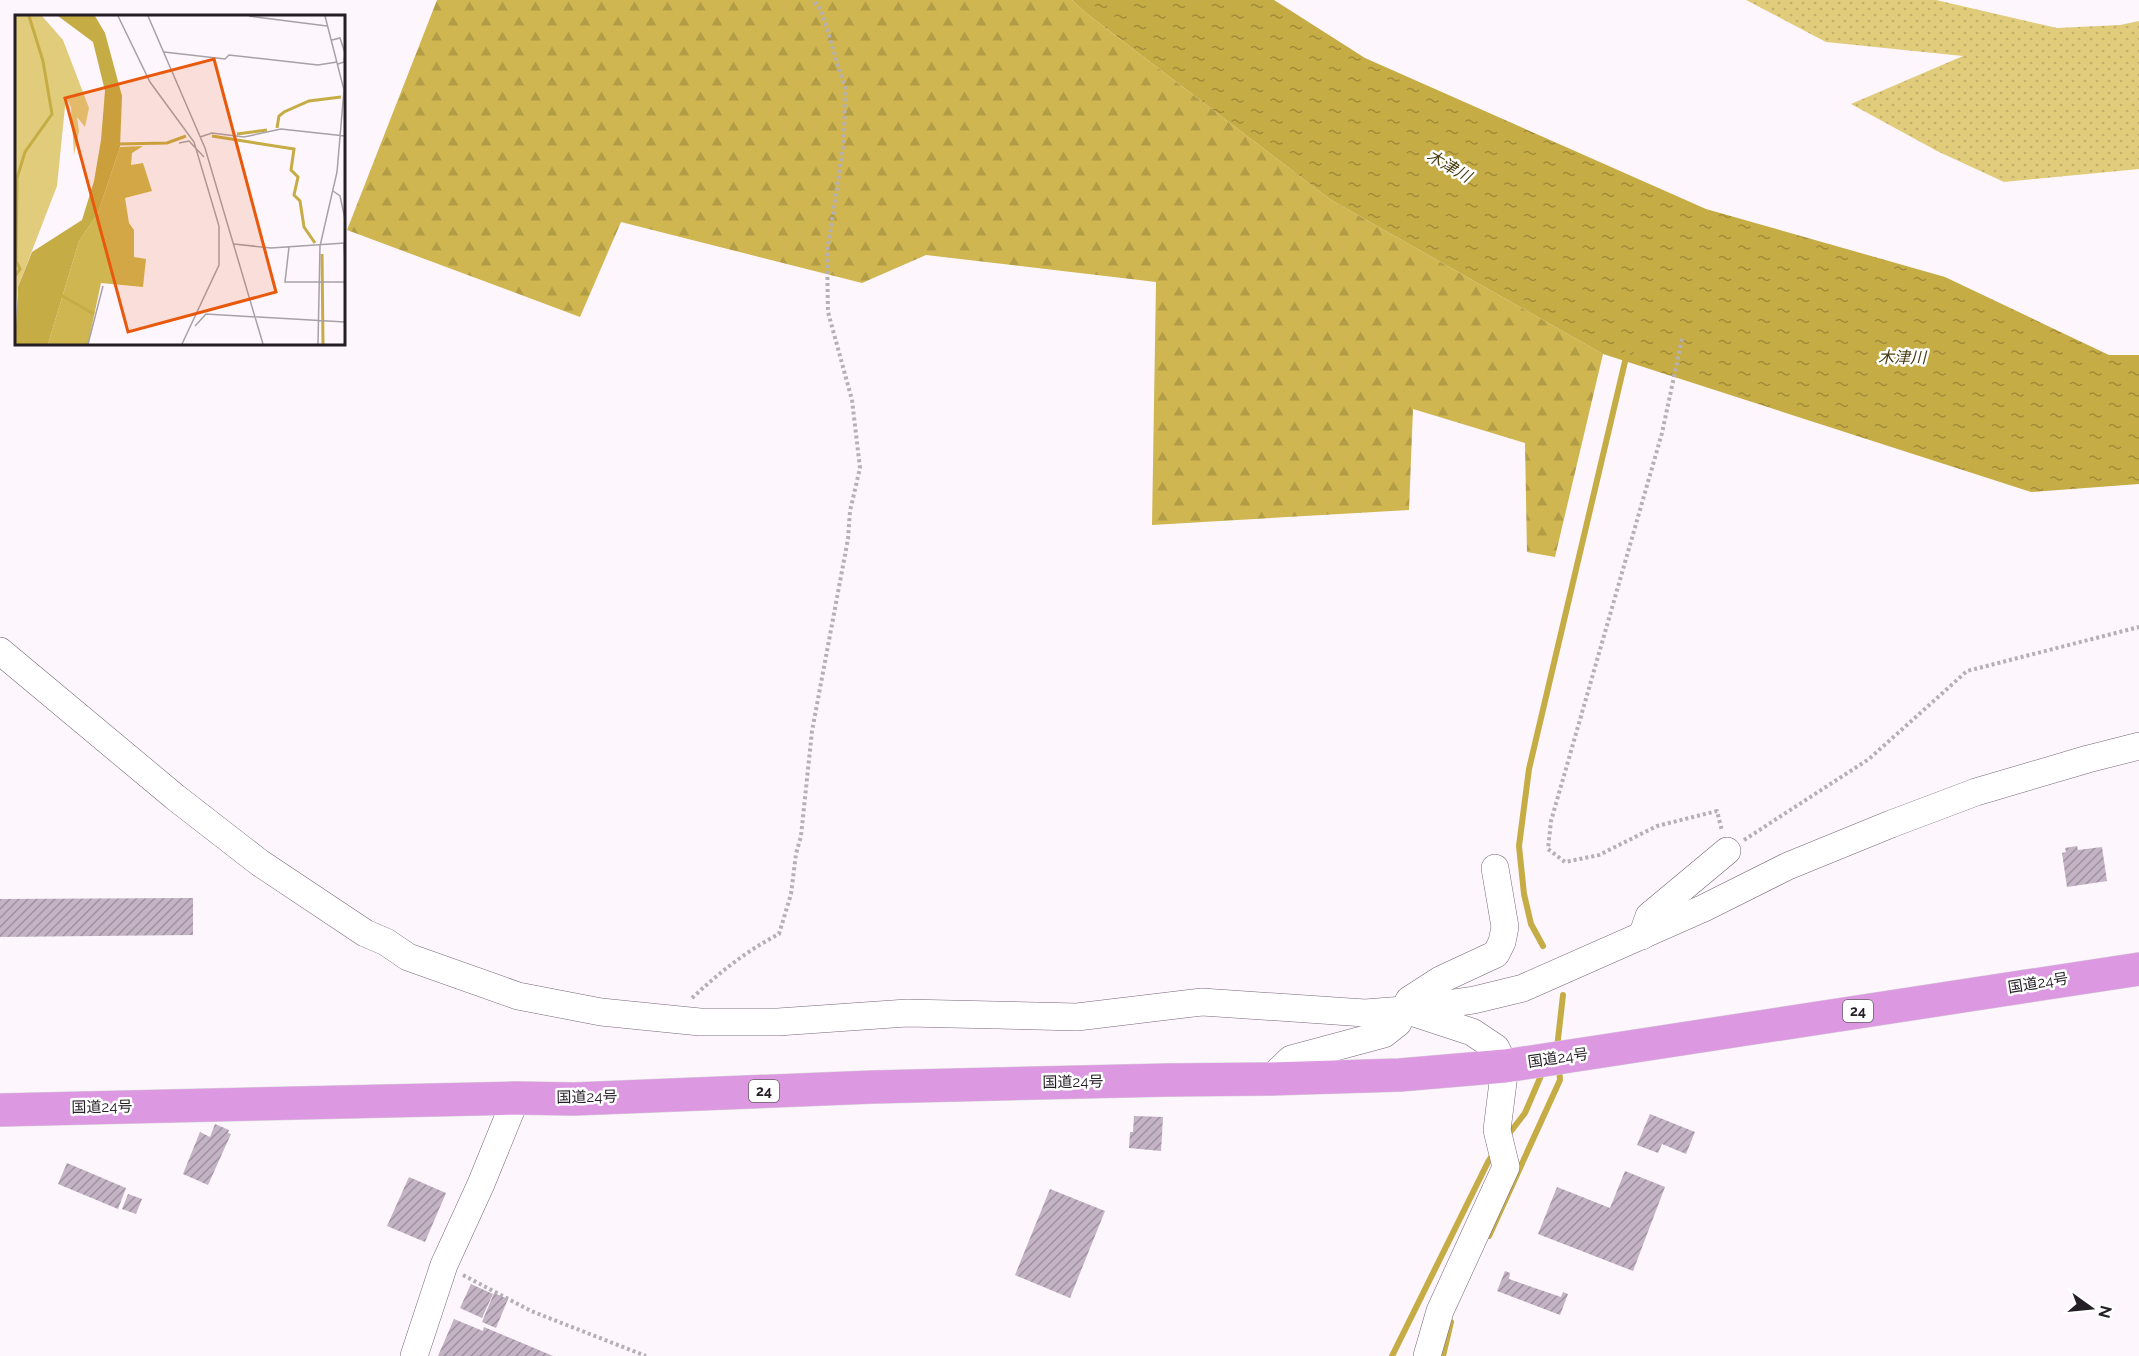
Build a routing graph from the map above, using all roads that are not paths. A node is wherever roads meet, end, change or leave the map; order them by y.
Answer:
1 (0, 651) edge
2 (2139, 747) edge
3 (1727, 851) road end
4 (1495, 868) dead end
5 (1642, 936) junction
6 (2139, 969) edge
7 (1404, 1010) junction
8 (1516, 1064) junction
9 (1270, 1079) junction
10 (516, 1098) junction
11 (0, 1110) edge
12 (414, 1356) edge
13 (1427, 1356) edge

1 - 7 street
2 - 5 street
3 - 5 street
4 - 7 street
5 - 7 street
6 - 8 highway, 国道24号 / 24
7 - 8 street
7 - 9 street
8 - 9 highway, 国道24号 / 24
8 - 13 street
9 - 10 highway, 国道24号 / 24
10 - 11 highway, 国道24号 / 24
10 - 12 street

